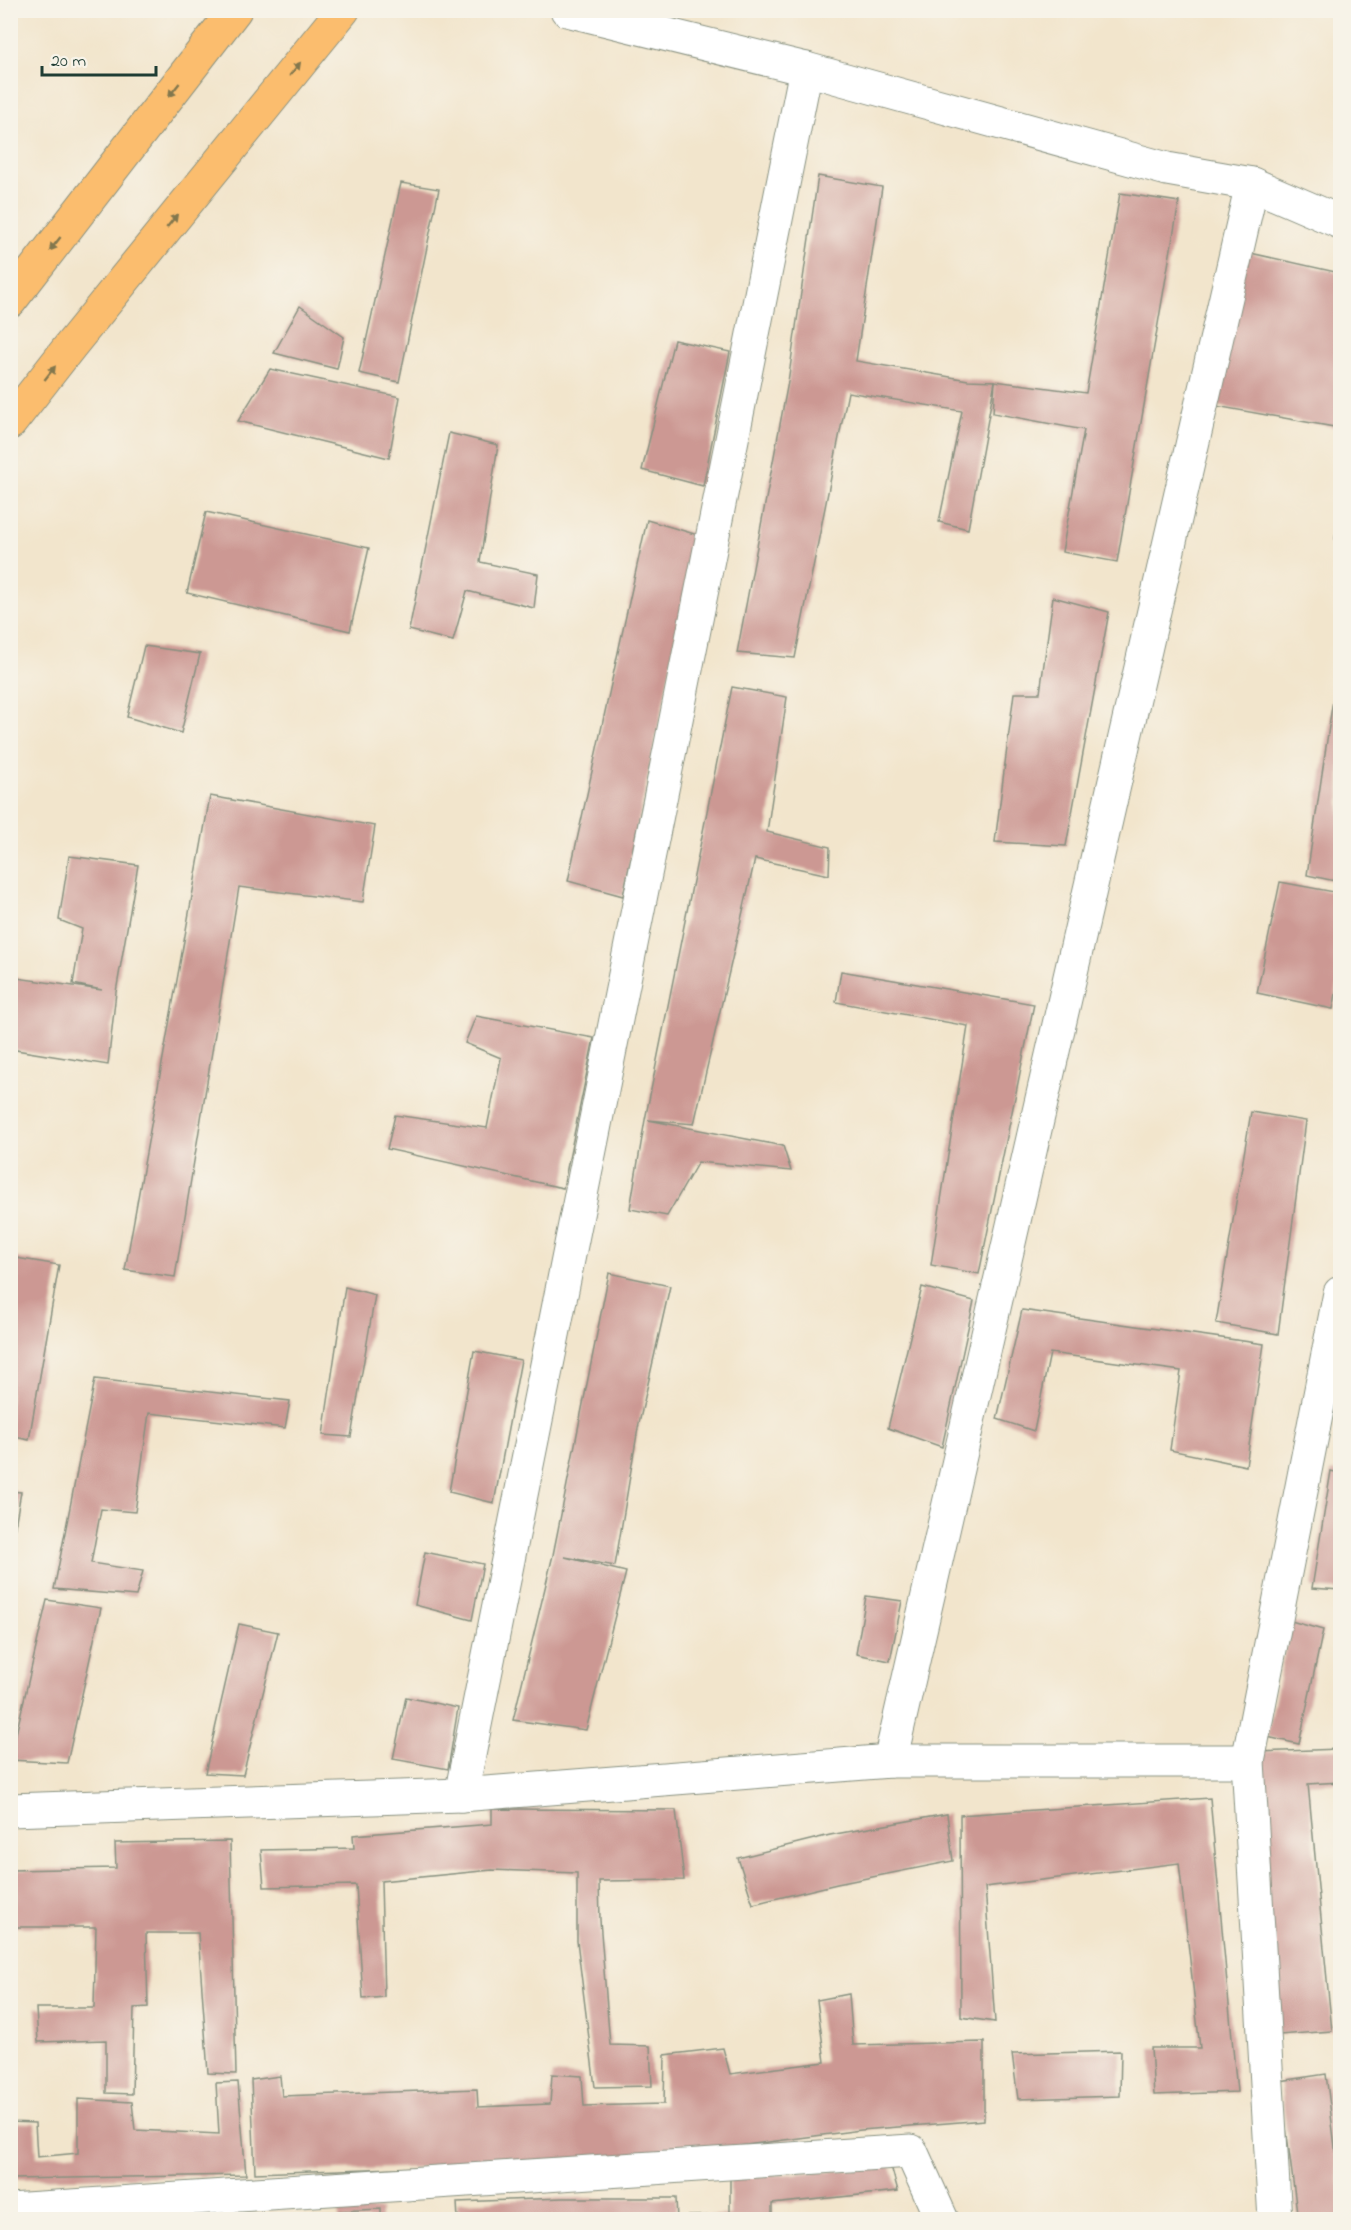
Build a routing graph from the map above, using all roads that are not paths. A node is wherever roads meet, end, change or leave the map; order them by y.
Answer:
1 (235, 10) edge
2 (343, 10) edge
3 (567, 10) edge
4 (806, 69) junction
5 (1252, 184) junction
6 (1341, 222) edge
7 (10, 301) edge
8 (12, 419) edge
9 (1341, 1293) edge
10 (890, 1761) junction
11 (1248, 1761) junction
12 (461, 1794) junction
13 (10, 1810) edge
14 (10, 2210) edge
15 (942, 2220) edge
16 (1275, 2220) edge

1 -> 7 highway
8 -> 2 highway
3 - 4 street
4 - 5 street
4 - 12 street
5 - 6 street
5 - 10 street
9 - 11 street
10 - 11 street
10 - 12 street
11 - 16 street
12 - 13 street
14 - 15 street

